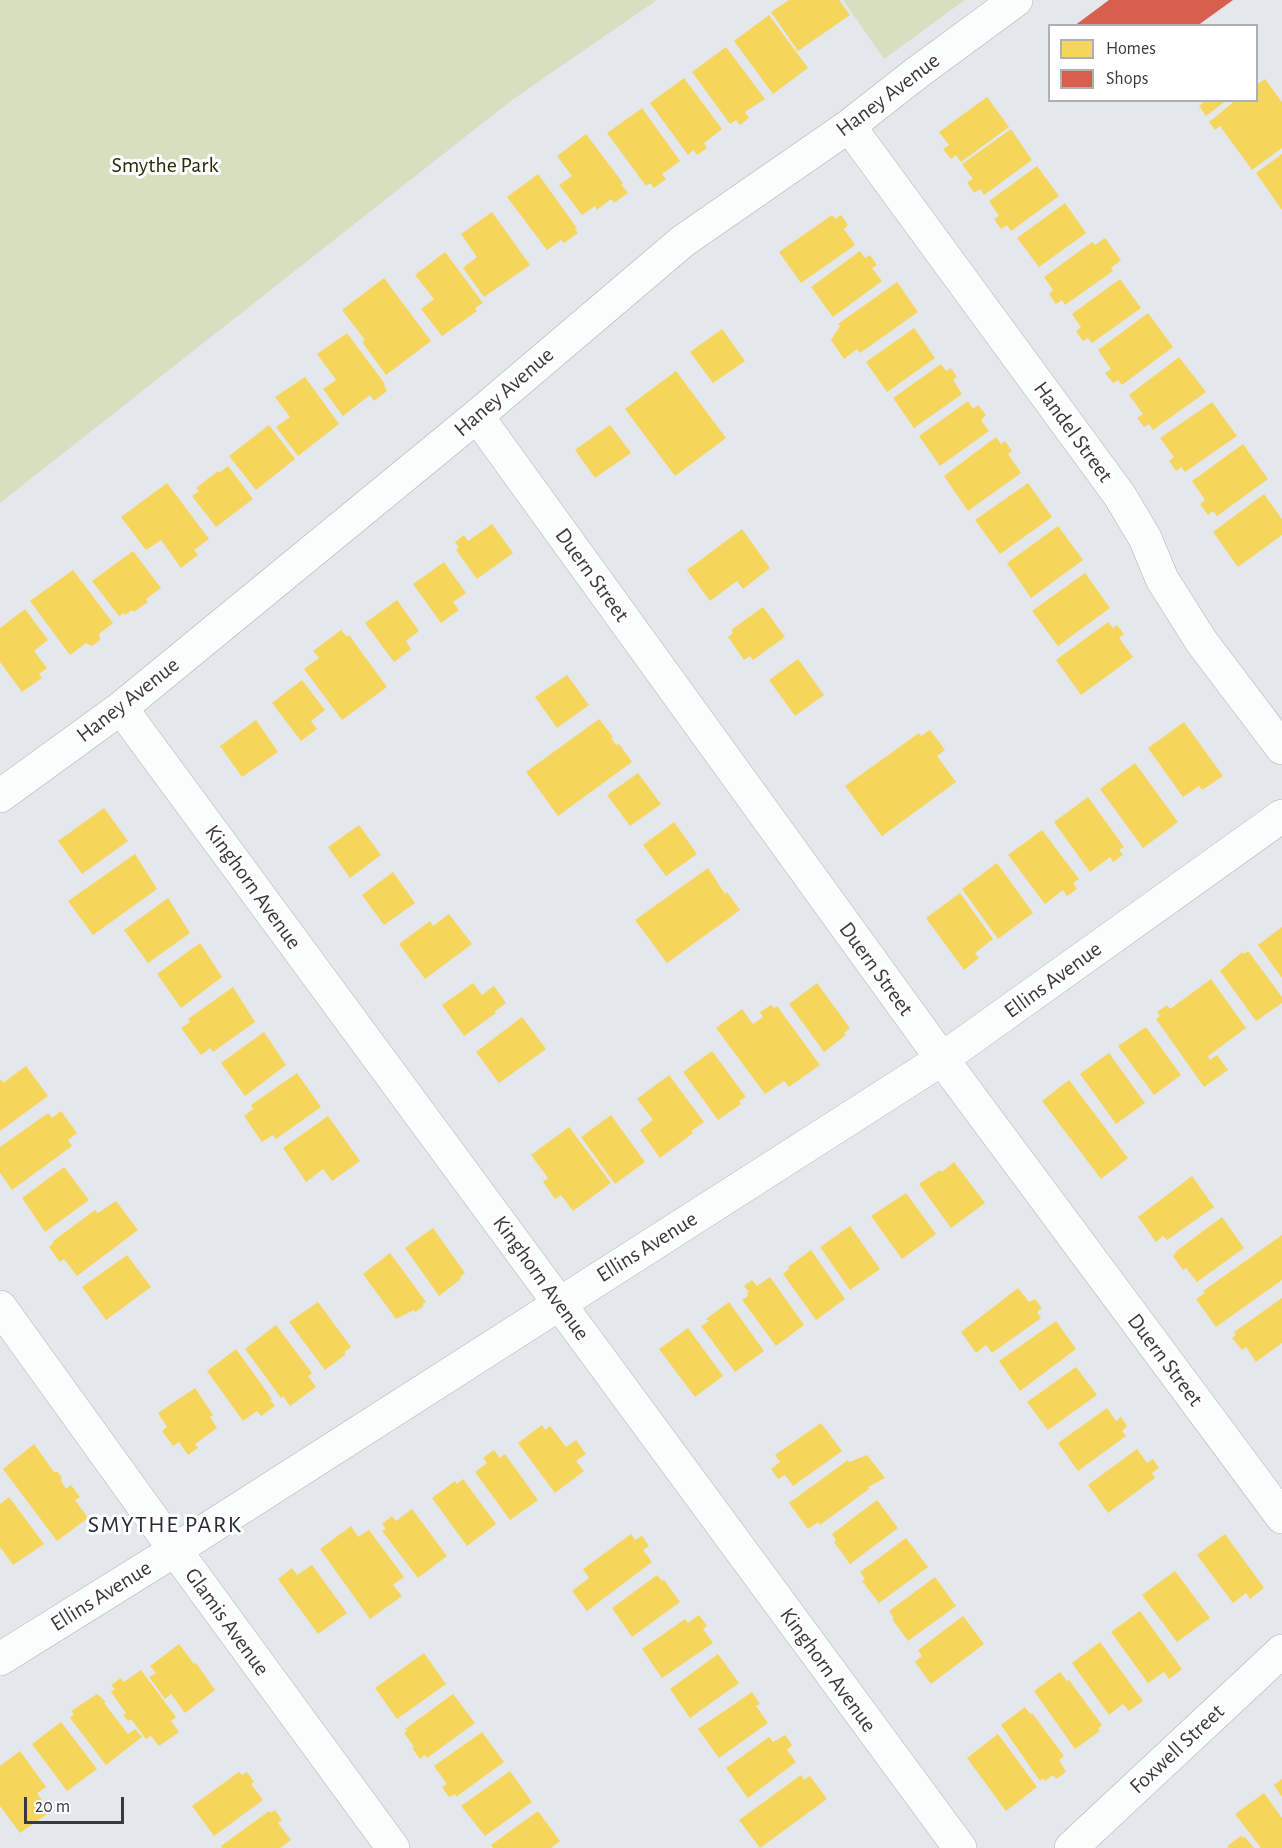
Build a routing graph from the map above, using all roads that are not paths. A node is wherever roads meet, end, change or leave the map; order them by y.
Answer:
1 (1016, 0) edge
2 (849, 126) junction
3 (477, 416) junction
4 (121, 708) junction
5 (1282, 748) edge
6 (0, 796) edge
7 (1282, 816) edge
8 (942, 1059) junction
9 (560, 1302) junction
10 (0, 1307) edge
11 (1282, 1517) edge
12 (175, 1550) junction
13 (1282, 1651) edge
14 (0, 1659) edge
15 (393, 1848) edge
16 (960, 1848) edge
17 (1071, 1848) edge

1 - 2 street, Haney Avenue
2 - 3 street, Haney Avenue
2 - 5 street, Handel Street
3 - 4 street, Haney Avenue
3 - 8 street, Duern Street
4 - 6 street, Haney Avenue
4 - 9 street, Kinghorn Avenue
7 - 8 street, Ellins Avenue
8 - 9 street, Ellins Avenue
8 - 11 street, Duern Street
9 - 12 street, Ellins Avenue
9 - 16 street, Kinghorn Avenue
10 - 12 street, Glamis Avenue
12 - 14 street, Ellins Avenue
12 - 15 street, Glamis Avenue
13 - 17 street, Foxwell Street

